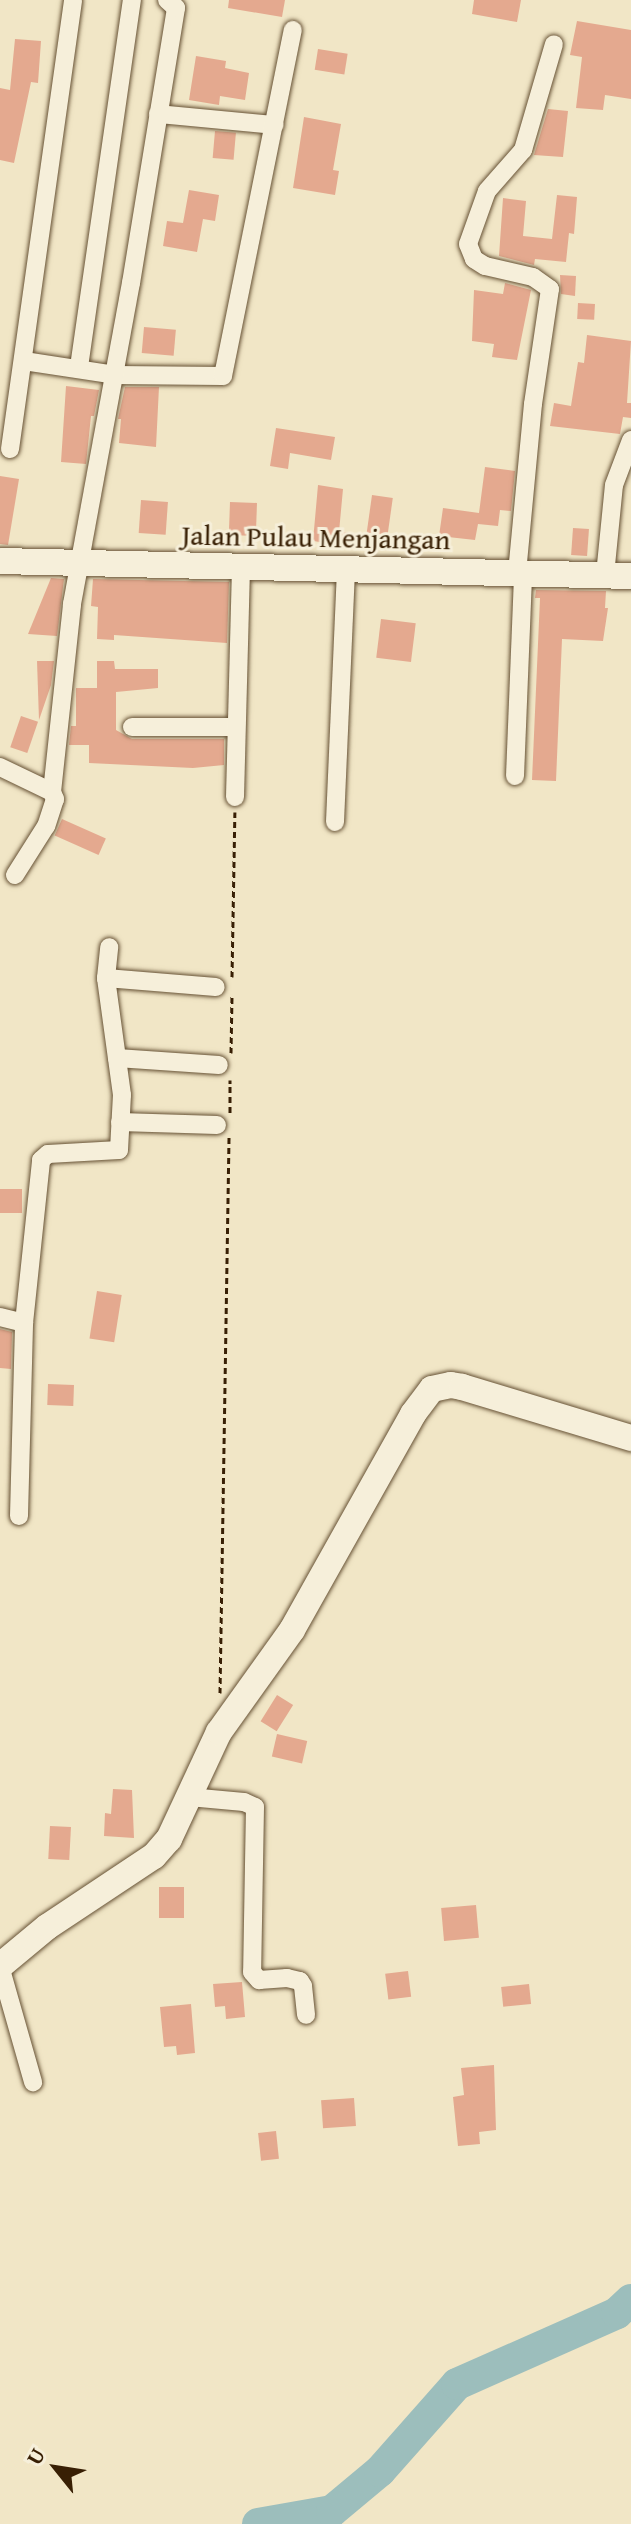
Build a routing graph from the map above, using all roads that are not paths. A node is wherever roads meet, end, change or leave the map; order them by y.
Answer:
1 (73, 0) edge
2 (132, 0) edge
3 (167, 0) edge
4 (293, 30) dead end
5 (554, 44) dead end
6 (158, 114) junction
7 (274, 125) junction
8 (24, 361) junction
9 (79, 367) junction
10 (115, 375) junction
11 (631, 440) edge
12 (10, 449) dead end
13 (0, 561) edge
14 (79, 564) junction
15 (241, 567) junction
16 (346, 569) junction
17 (520, 574) junction
18 (618, 576) edge
19 (132, 727) dead end
20 (234, 727) junction
21 (0, 767) edge
22 (515, 776) dead end
23 (52, 792) junction
24 (235, 797) road end
25 (335, 822) dead end
26 (15, 875) dead end
27 (109, 947) dead end
28 (106, 978) junction
29 (216, 987) dead end
30 (117, 1058) junction
31 (219, 1065) dead end
32 (120, 1122) junction
33 (225, 1123) road end
34 (0, 1317) edge
35 (24, 1323) junction
36 (631, 1438) edge
37 (19, 1516) dead end
38 (189, 1797) junction
39 (0, 1966) edge
40 (306, 2015) dead end
41 (33, 2082) dead end

1 - 8 street
2 - 9 street
3 - 6 street
4 - 7 street
5 - 17 street
6 - 7 street
6 - 10 street
7 - 10 street
8 - 9 street
8 - 12 street
9 - 10 street
10 - 14 street
11 - 18 street
13 - 14 street, Jalan Pulau Menjangan
14 - 15 street, Jalan Pulau Menjangan
14 - 23 street
15 - 16 street, Jalan Pulau Menjangan
15 - 20 street
16 - 17 street, Jalan Pulau Menjangan
16 - 25 street
17 - 18 street, Jalan Pulau Menjangan
17 - 22 street
19 - 20 street
20 - 24 street
21 - 23 street
23 - 26 street
27 - 28 street
28 - 29 street
28 - 30 street
30 - 31 street
30 - 32 street
32 - 33 street
32 - 35 street
34 - 35 street
35 - 37 street
36 - 38 street
38 - 39 street
38 - 40 street
39 - 41 street

